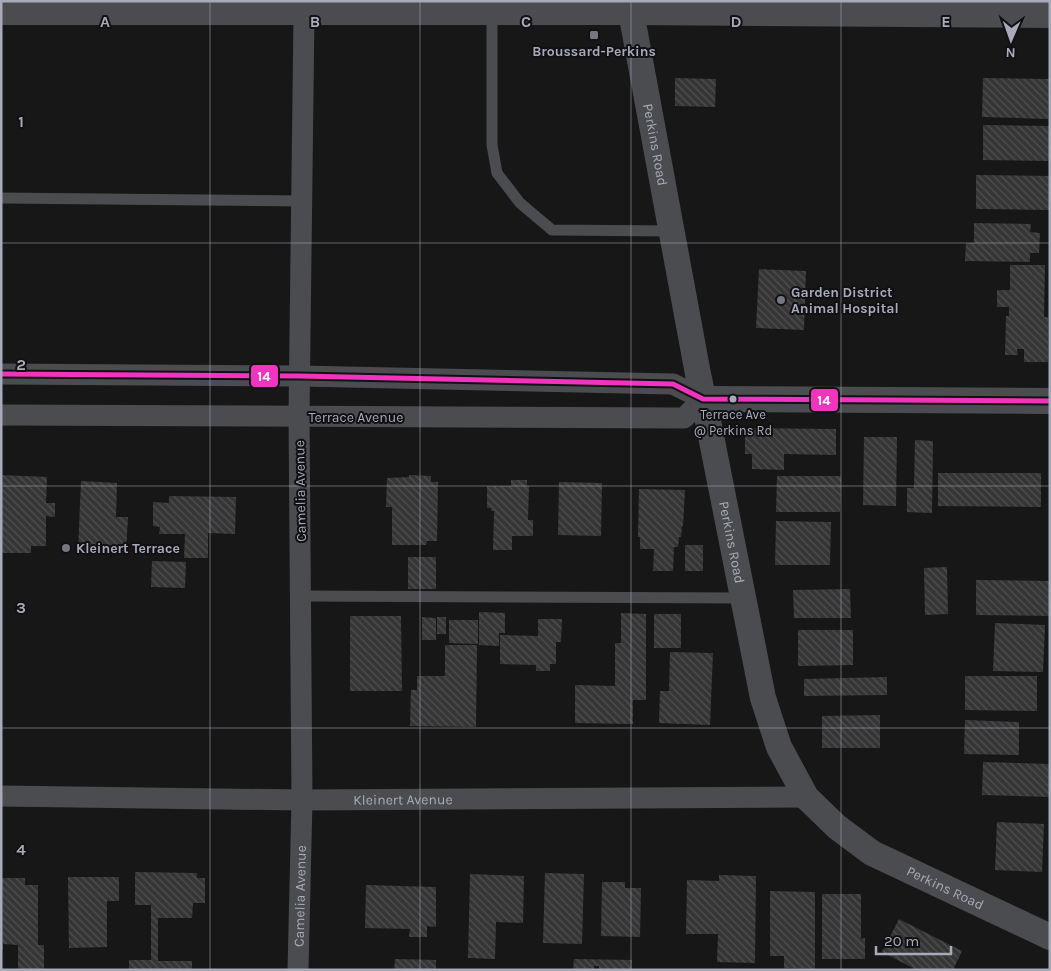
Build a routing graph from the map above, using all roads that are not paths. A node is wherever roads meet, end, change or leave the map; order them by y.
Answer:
1 (72, 7) edge
2 (631, 7) edge
3 (1, 12) edge
4 (492, 12) junction
5 (304, 13) junction
6 (1050, 15) edge
7 (1, 198) edge
8 (302, 201) junction
9 (671, 231) junction
10 (1, 374) edge
11 (300, 376) junction
12 (703, 399) junction
13 (1050, 401) edge
14 (1, 415) edge
15 (299, 416) junction
16 (301, 596) junction
17 (742, 598) junction
18 (1, 796) edge
19 (806, 797) junction
20 (302, 800) junction
21 (1050, 937) edge
22 (298, 970) edge

1 - 3 street
1 - 5 street
2 - 4 street
2 - 6 street
2 - 9 street, Perkins Road
4 - 5 street
4 - 9 lane
5 - 8 street, Camelia Avenue
7 - 8 lane
8 - 11 street, Camelia Avenue
9 - 12 street, Perkins Road
10 - 11 street
11 - 12 street
11 - 15 street, Camelia Avenue
12 - 13 street
12 - 15 street, Terrace Avenue
12 - 17 street, Perkins Road
14 - 15 street, Terrace Avenue
15 - 16 street, Camelia Avenue
16 - 17 lane
16 - 20 street, Camelia Avenue
17 - 19 street, Perkins Road
18 - 20 street, Kleinert Avenue
19 - 20 street, Kleinert Avenue
19 - 21 street, Perkins Road
20 - 22 street, Camelia Avenue

